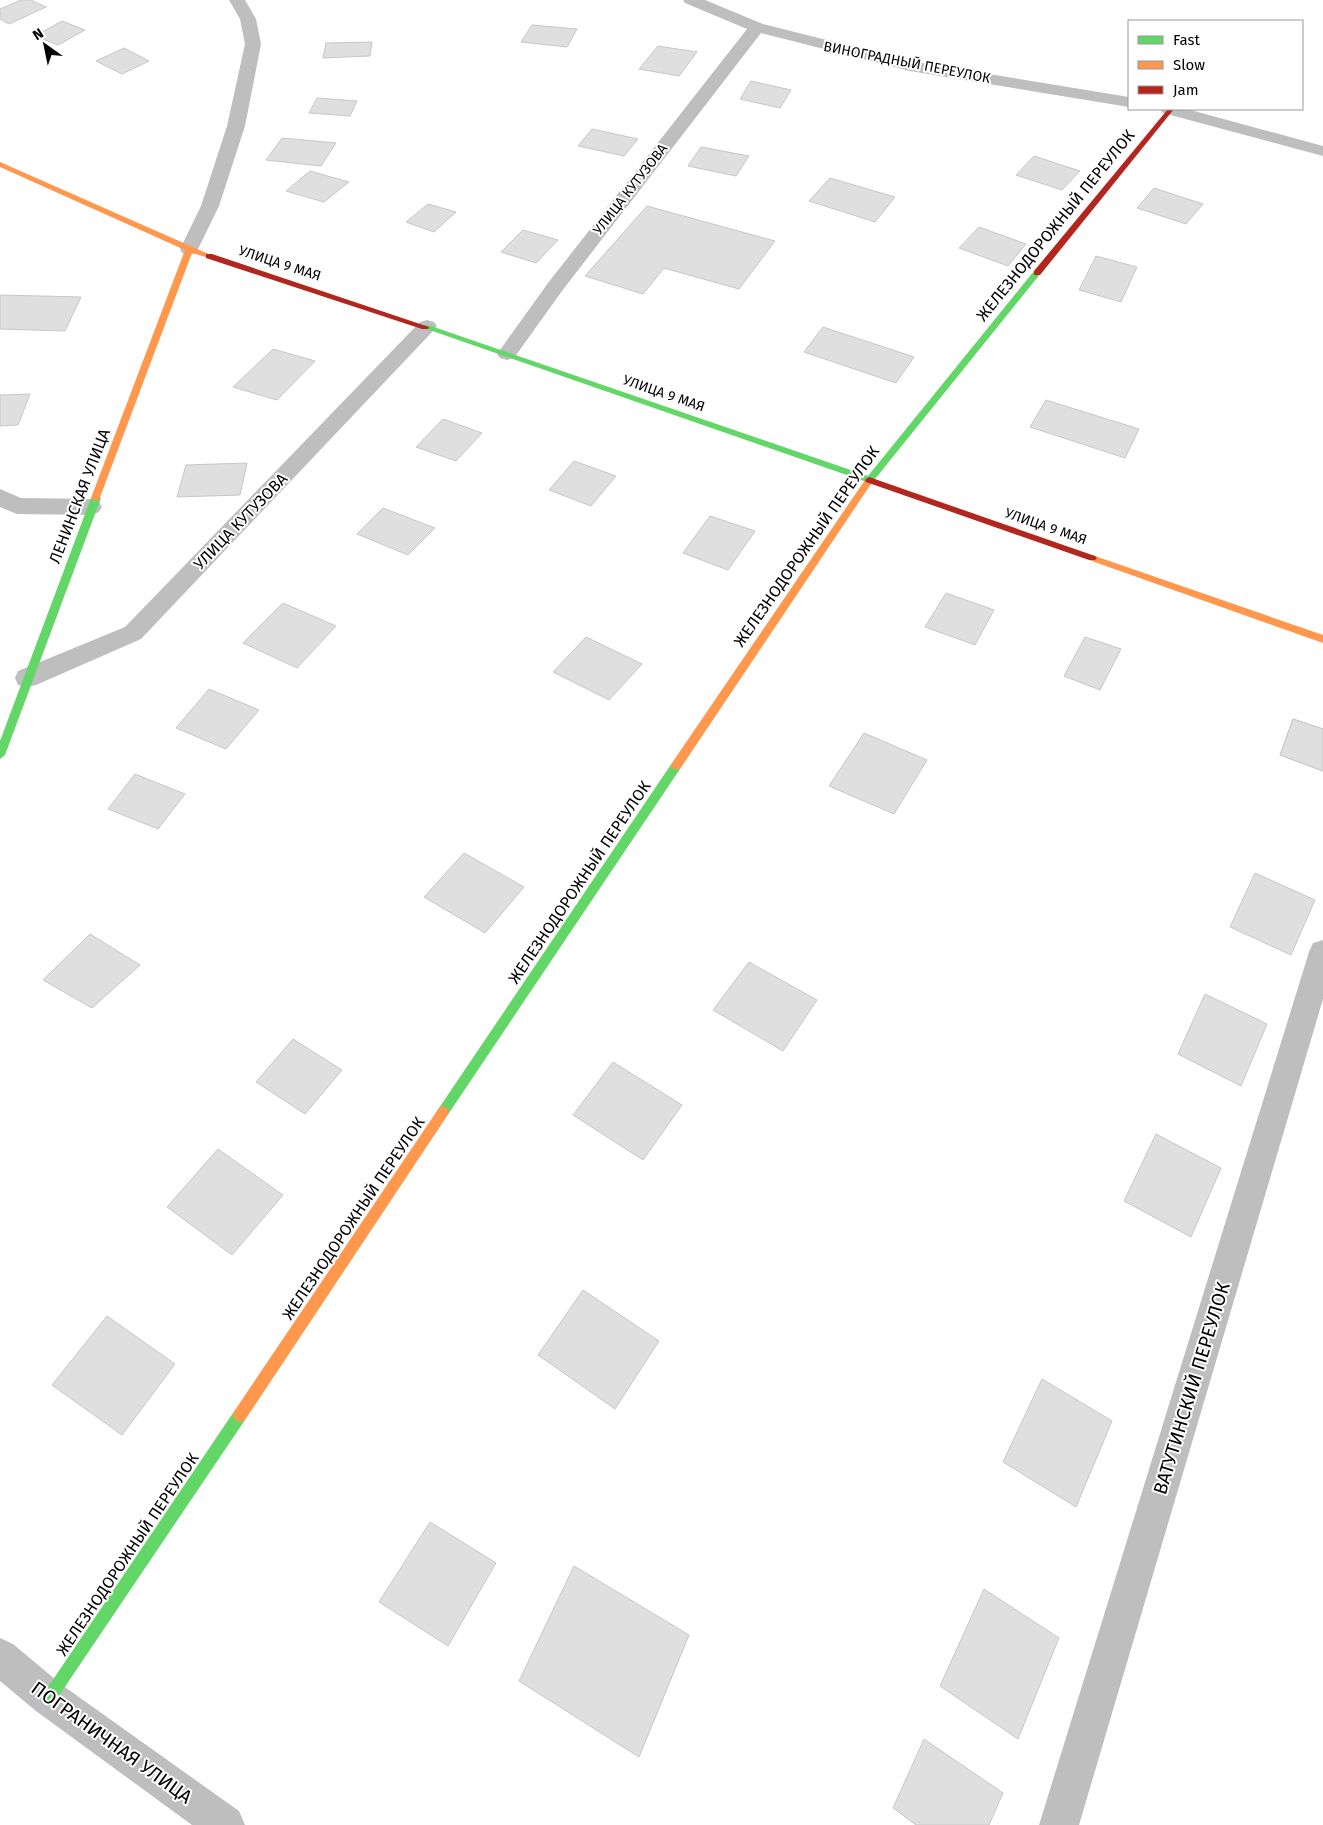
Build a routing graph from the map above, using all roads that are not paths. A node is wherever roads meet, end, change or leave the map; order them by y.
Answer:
1 (237, 0) edge
2 (691, 0) edge
3 (757, 27) junction
4 (1128, 102) edge
5 (1169, 110) edge
6 (1174, 110) edge
7 (1323, 152) edge
8 (0, 164) edge
9 (189, 249) junction
10 (427, 326) junction
11 (507, 354) junction
12 (869, 480) junction
13 (0, 497) edge
14 (91, 508) junction
15 (1323, 640) edge
16 (27, 678) junction
17 (0, 755) edge
18 (1323, 952) edge
19 (0, 1657) edge
20 (49, 1698) junction
21 (225, 1825) edge
22 (1059, 1825) edge

1 - 9 street
2 - 3 street, ВИНОГРАДНЫЙ ПЕРЕУЛОК
3 - 4 street, ВИНОГРАДНЫЙ ПЕРЕУЛОК
3 - 11 street, УЛИЦА КУТУЗОВА
5 - 12 main road, ЖЕЛЕЗНОДОРОЖНЫЙ ПЕРЕУЛОК
6 - 7 street
8 - 9 main road, УЛИЦА 9 МАЯ
9 - 10 main road, УЛИЦА 9 МАЯ
9 - 14 main road, ЛЕНИНСКАЯ УЛИЦА
10 - 11 main road, УЛИЦА 9 МАЯ
10 - 16 street, УЛИЦА КУТУЗОВА
11 - 12 main road, УЛИЦА 9 МАЯ
12 - 15 main road, УЛИЦА 9 МАЯ
12 - 20 main road, ЖЕЛЕЗНОДОРОЖНЫЙ ПЕРЕУЛОК
13 - 14 street
14 - 16 main road, ЛЕНИНСКАЯ УЛИЦА
16 - 17 main road, ЛЕНИНСКАЯ УЛИЦА
18 - 22 street, ВАТУТИНСКИЙ ПЕРЕУЛОК
19 - 20 street, ПОГРАНИЧНАЯ УЛИЦА
20 - 21 street, ПОГРАНИЧНАЯ УЛИЦА

